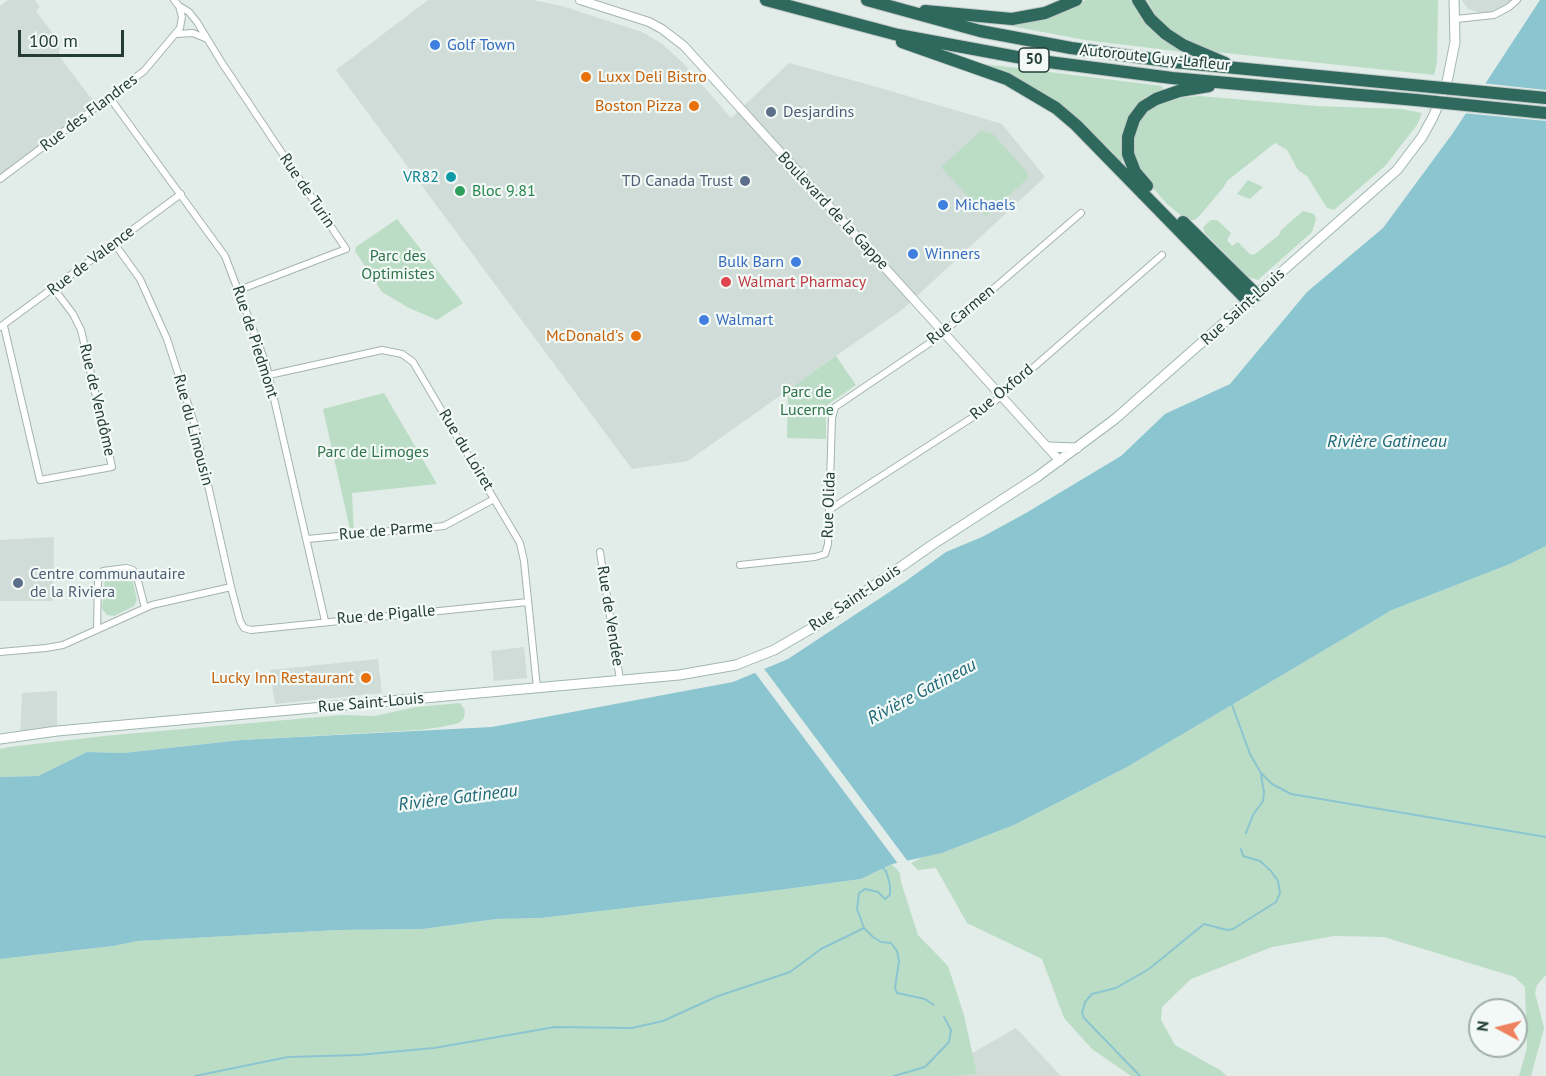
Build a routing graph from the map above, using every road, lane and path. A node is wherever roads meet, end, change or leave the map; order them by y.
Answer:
1 (580, 0) edge
2 (765, 0) edge
3 (867, 0) edge
4 (1076, 0) edge
5 (1138, 0) edge
6 (1454, 0) edge
7 (1517, 0) edge
8 (177, 2) edge
9 (887, 6) junction
10 (1456, 20) junction
11 (844, 22) junction
12 (176, 34) junction
13 (205, 38) junction
14 (1237, 68) junction
15 (1226, 83) junction
16 (111, 98) junction
17 (1546, 98) edge
18 (1546, 112) edge
19 (0, 179) edge
20 (181, 194) junction
21 (1081, 213) dead end
22 (114, 243) junction
23 (1162, 255) dead end
24 (54, 289) junction
25 (239, 290) junction
26 (1253, 298) junction
27 (2, 326) edge
28 (943, 331) junction
29 (269, 375) junction
30 (1001, 395) junction
31 (835, 407) joint
32 (1048, 447) junction
33 (1077, 448) junction
34 (1060, 461) junction
35 (494, 499) junction
36 (830, 510) junction
37 (307, 539) junction
38 (600, 552) dead end
39 (740, 565) dead end
40 (231, 587) junction
41 (528, 602) junction
42 (145, 608) junction
43 (325, 621) junction
44 (244, 628) joint
45 (97, 630) junction
46 (0, 652) edge
47 (620, 680) junction
48 (537, 688) junction
49 (0, 739) edge

1 - 28 street, Boulevard de la Gappe
2 - 11 highway, Autoroute Guy-Lafleur / 50
3 - 9 highway, Autoroute Guy-Lafleur / 50
4 - 9 highway
5 - 14 highway
6 - 10 main road, Rue Saint-Louis
7 - 10 street
8 - 12 street
8 - 13 street, Rue de Turin
9 - 14 highway, Autoroute Guy-Lafleur / 50
10 - 26 main road, Rue Saint-Louis
11 - 15 highway, Autoroute Guy-Lafleur / 50
11 - 26 highway
12 - 13 street
12 - 16 street, Rue des Flandres
13 - 25 street, Rue de Turin
14 - 17 highway, Autoroute Guy-Lafleur / 50, bridge
15 - 18 highway, Autoroute Guy-Lafleur / 50, bridge
15 - 26 highway
16 - 19 street, Rue des Flandres
16 - 20 street, Rue de Piedmont
20 - 22 street, Rue de Valence
20 - 25 street, Rue de Piedmont
21 - 28 street, Rue Carmen
22 - 24 street, Rue de Valence
22 - 40 street, Rue du Limousin
23 - 30 street, Rue Oxford
24 - 27 street, Rue de Valence
24 - 27 street, Rue de Vendôme
25 - 29 street, Rue de Piedmont
26 - 33 main road, Rue Saint-Louis
28 - 30 street, Boulevard de la Gappe
28 - 31 street, Rue Carmen
29 - 35 street, Rue du Loiret
29 - 37 street, Rue de Piedmont
30 - 32 street, Boulevard de la Gappe
30 - 36 street, Rue Oxford
31 - 36 street, Rue Olida
32 - 33 main road
32 - 34 street, Boulevard de la Gappe
33 - 34 main road, Rue Saint-Louis
34 - 47 main road, Rue Saint-Louis
35 - 37 street, Rue de Parme
35 - 41 street, Rue du Loiret
36 - 39 street, Rue Olida
37 - 43 street, Rue de Piedmont
38 - 47 street, Rue de Vendée
40 - 42 street
40 - 44 street, Rue du Limousin
41 - 43 street, Rue de Pigalle
41 - 48 street, Rue du Loiret
42 - 45 street
42 - 45 street
43 - 44 street, Rue de Pigalle
45 - 46 street
47 - 48 main road, Rue Saint-Louis
48 - 49 main road, Rue Saint-Louis

